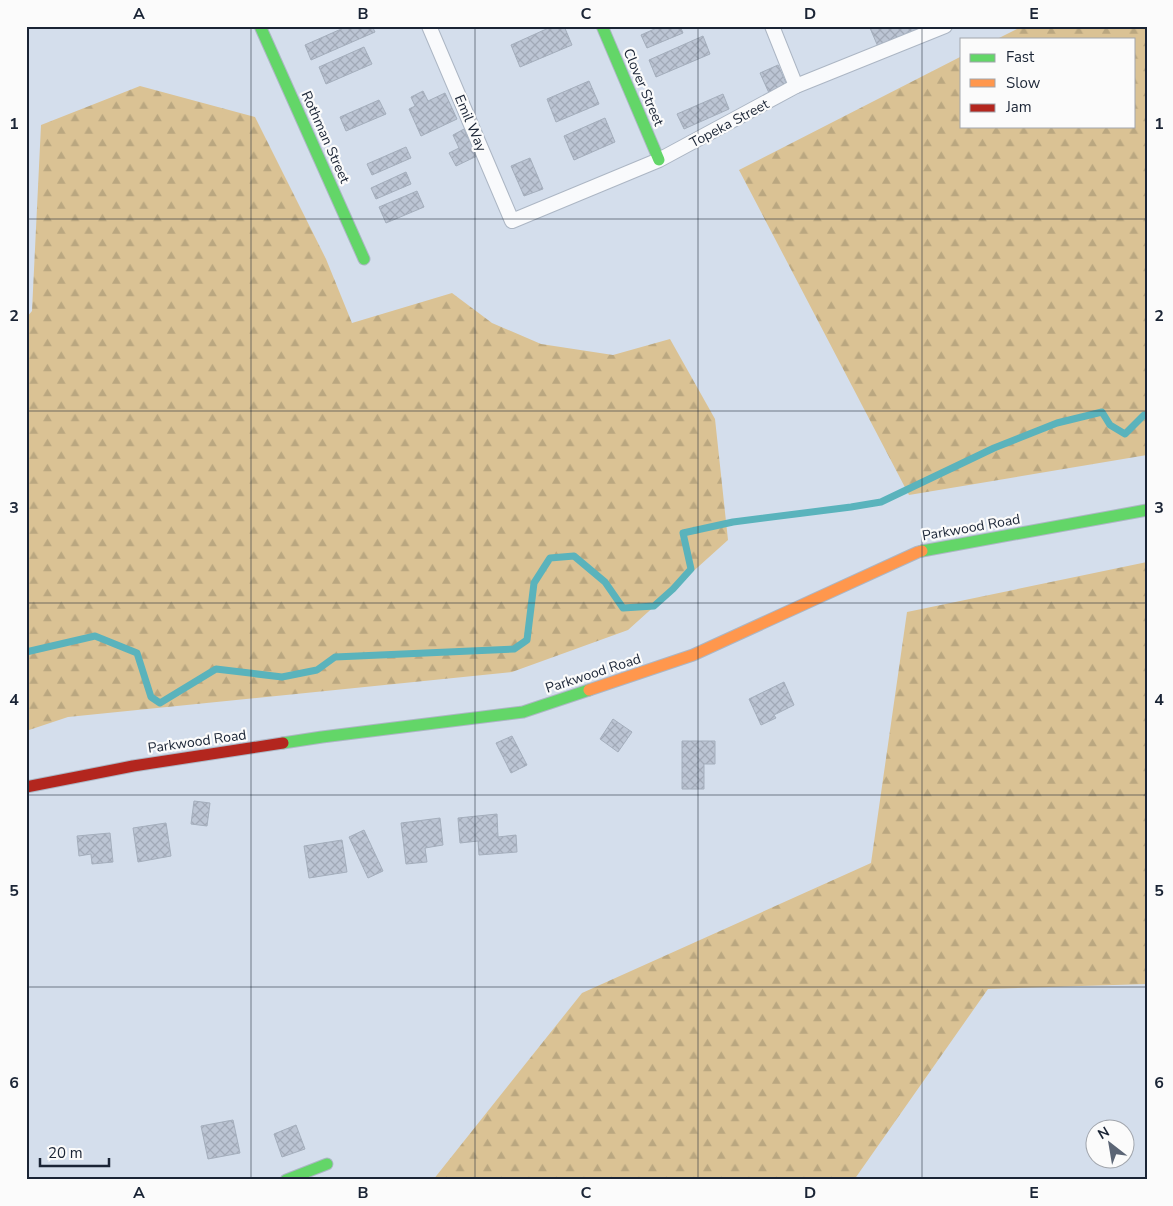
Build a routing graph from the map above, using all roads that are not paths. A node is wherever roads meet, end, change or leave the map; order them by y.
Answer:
1 (260, 26) edge
2 (429, 26) edge
3 (602, 26) edge
4 (772, 26) edge
5 (945, 26) edge
6 (796, 86) junction
7 (659, 160) junction
8 (512, 221) joint
9 (364, 259) dead end
10 (1147, 510) edge
11 (26, 787) edge
12 (327, 1164) dead end
13 (286, 1180) edge

1 - 9 street, Rothman Street
2 - 8 lane, Emil Way
3 - 7 street, Clover Street
4 - 6 lane
5 - 6 lane, Topeka Street
6 - 7 lane, Topeka Street
7 - 8 lane, Topeka Street
10 - 11 street, Parkwood Road
12 - 13 street

